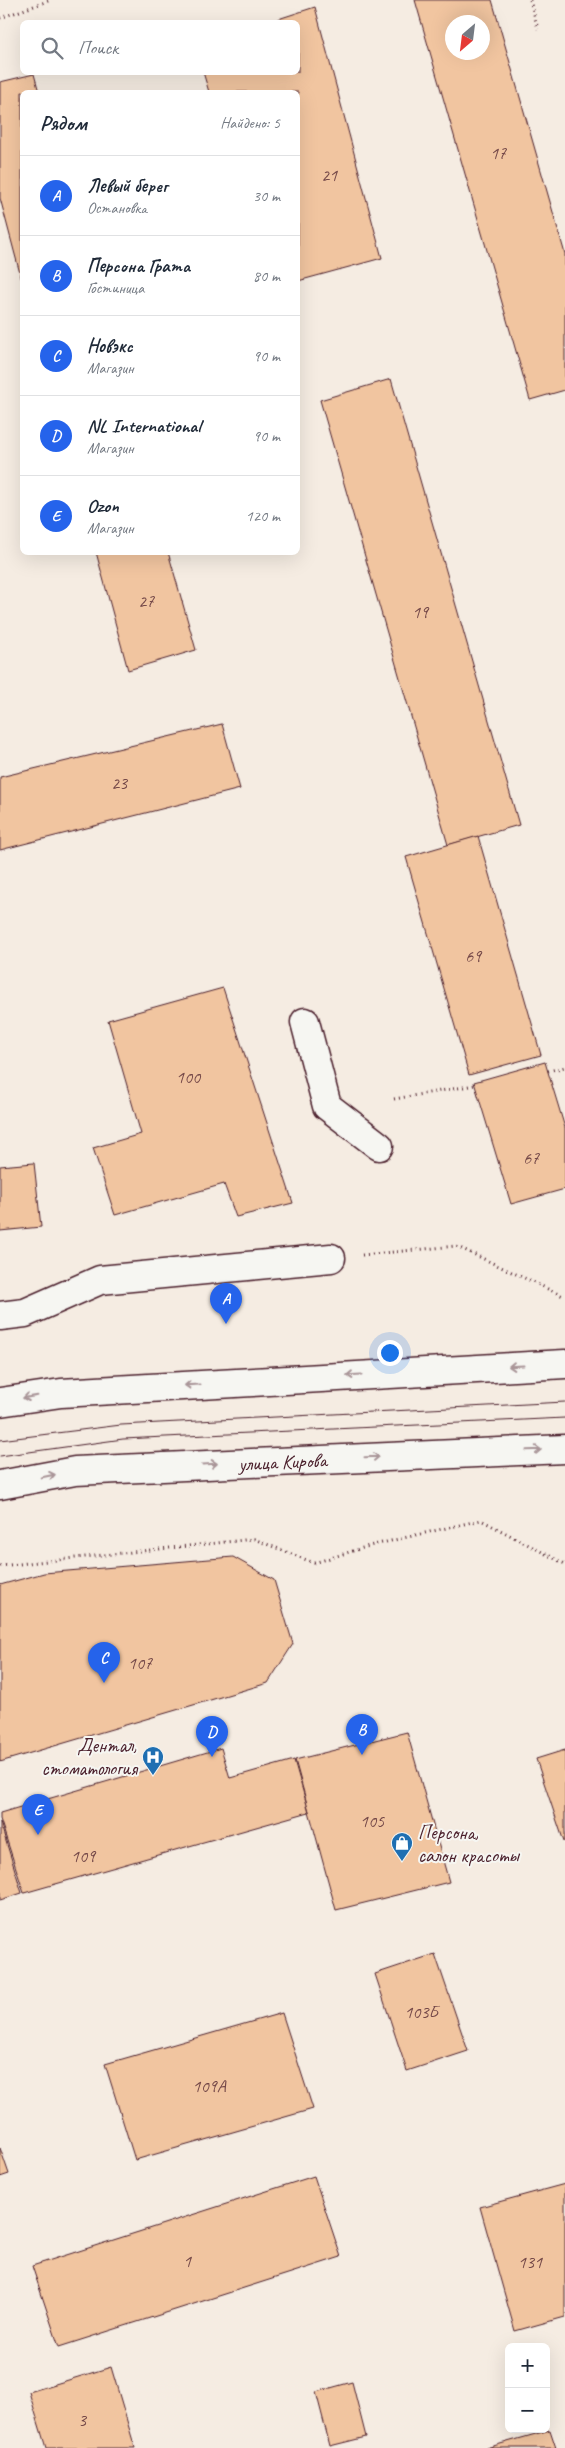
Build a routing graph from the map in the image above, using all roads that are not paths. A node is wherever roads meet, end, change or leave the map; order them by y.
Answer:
1 (305, 1022) dead end
2 (379, 1146) dead end
3 (332, 1258) road end
4 (0, 1316) edge
5 (565, 1364) edge
6 (0, 1402) edge
7 (565, 1449) edge
8 (0, 1485) edge

1 - 2 main road
3 - 4 main road
5 -> 6 main road
8 -> 7 main road, улица Кирова

